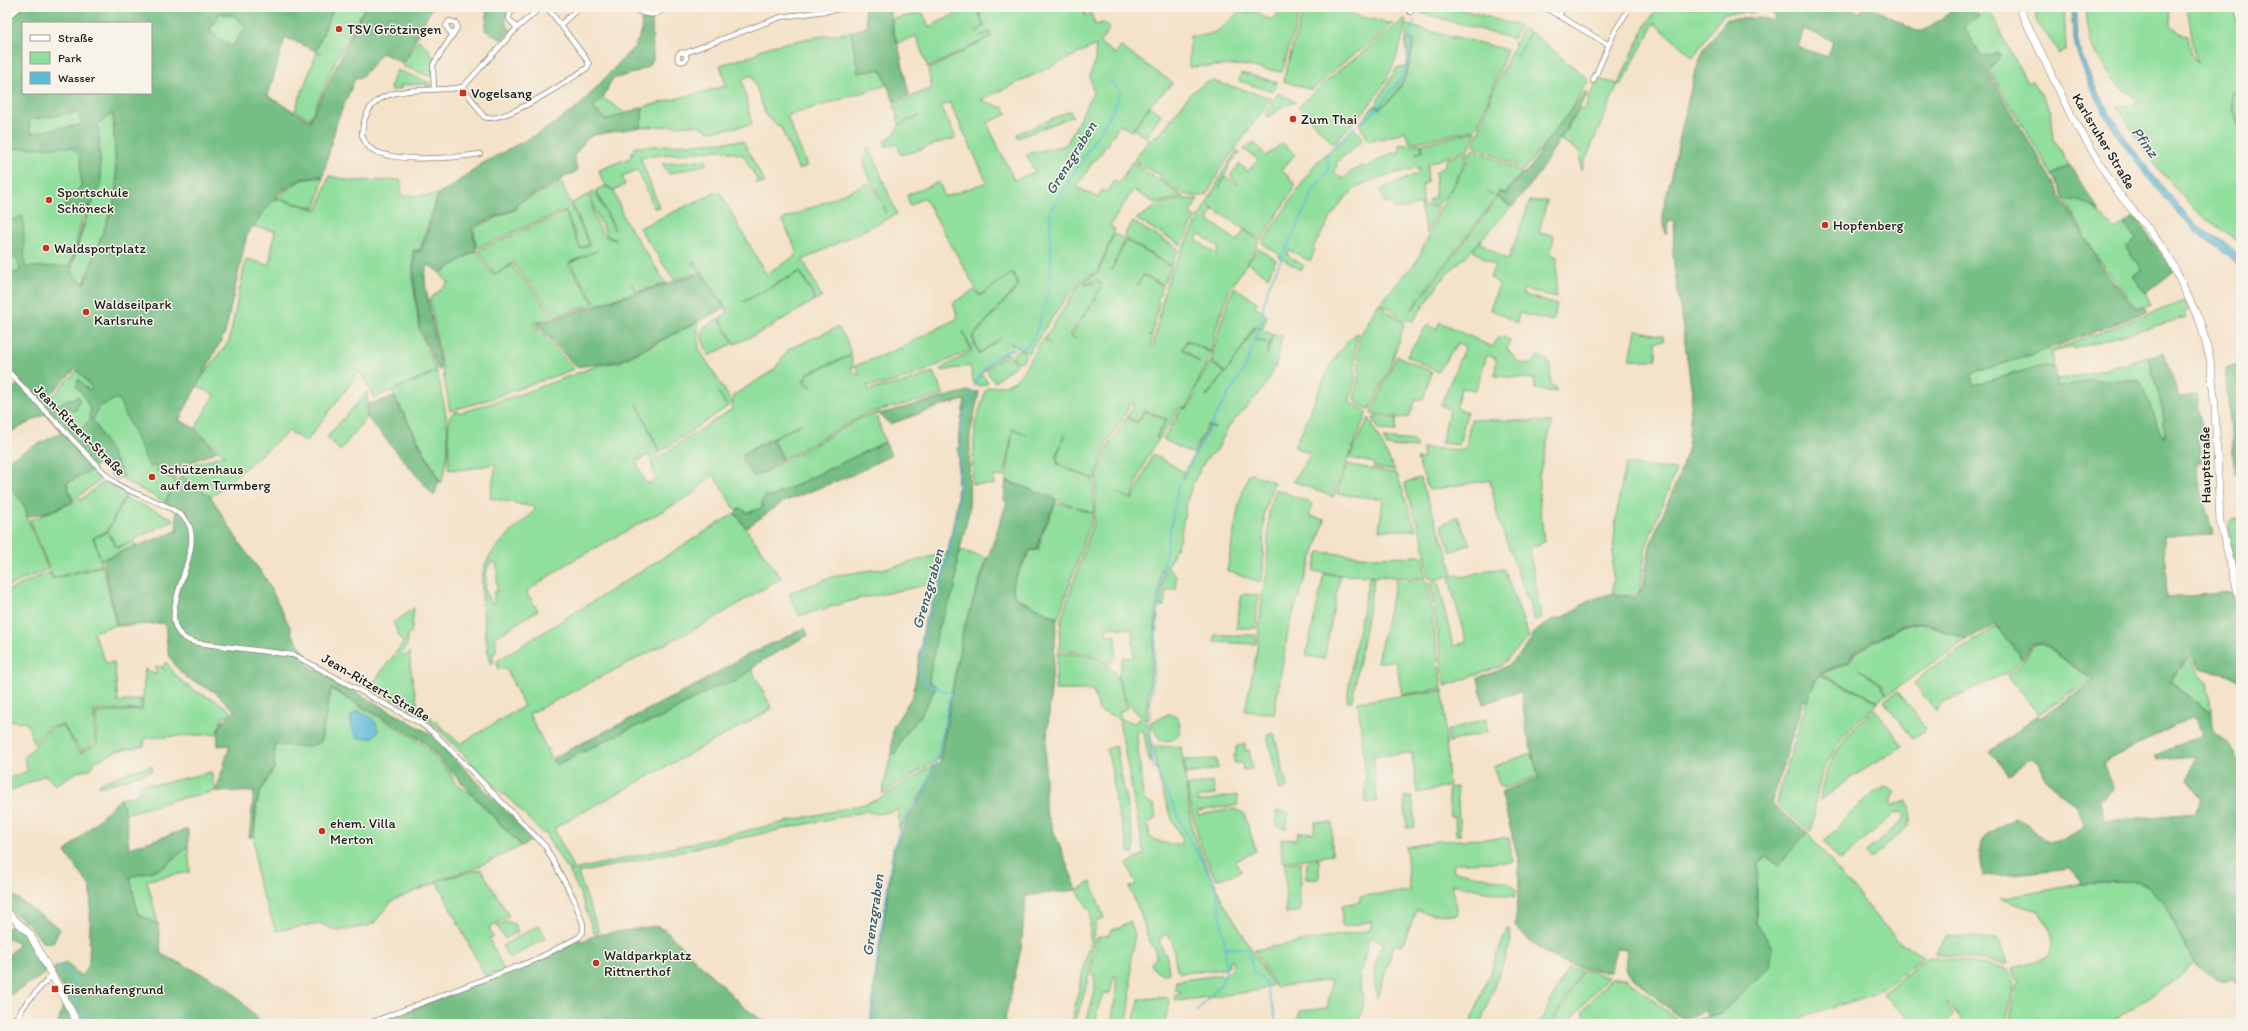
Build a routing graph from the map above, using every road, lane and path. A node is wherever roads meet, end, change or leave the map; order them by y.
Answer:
1 (20, 7) edge
2 (517, 7) edge
3 (541, 7) edge
4 (547, 7) edge
5 (580, 7) edge
6 (636, 7) edge
7 (664, 7) edge
8 (855, 7) edge
9 (1414, 7) edge
10 (1544, 7) edge
11 (1564, 7) edge
12 (1630, 7) edge
13 (2019, 7) edge
14 (2237, 7) edge
15 (1410, 12) dead end
16 (1559, 16) junction
17 (7, 17) edge
18 (561, 24) junction
19 (2241, 27) edge
20 (517, 28) junction
21 (452, 35) dead end
22 (1609, 45) junction
23 (685, 53) dead end
24 (1594, 81) dead end
25 (463, 87) junction
26 (434, 90) junction
27 (480, 154) dead end
28 (2201, 324) joint
29 (7, 370) edge
30 (2241, 604) edge
31 (7, 912) edge
32 (52, 975) junction
33 (12, 1024) edge
34 (78, 1024) edge
35 (367, 1024) edge

1 - 17 street
2 - 20 street
3 - 20 street
4 - 18 street
5 - 18 street
6 - 7 street
8 - 23 street
9 - 15 street
10 - 16 street
11 - 16 street
12 - 22 street
13 - 28 main road, Karlsruher Straße
14 - 19 street
16 - 22 street
18 - 25 street
20 - 25 street
21 - 26 street
22 - 24 street
25 - 26 street
26 - 27 street
28 - 30 main road, Hauptstraße
29 - 35 street, Jean-Ritzert-Straße
31 - 32 main road
32 - 33 street
32 - 34 main road

